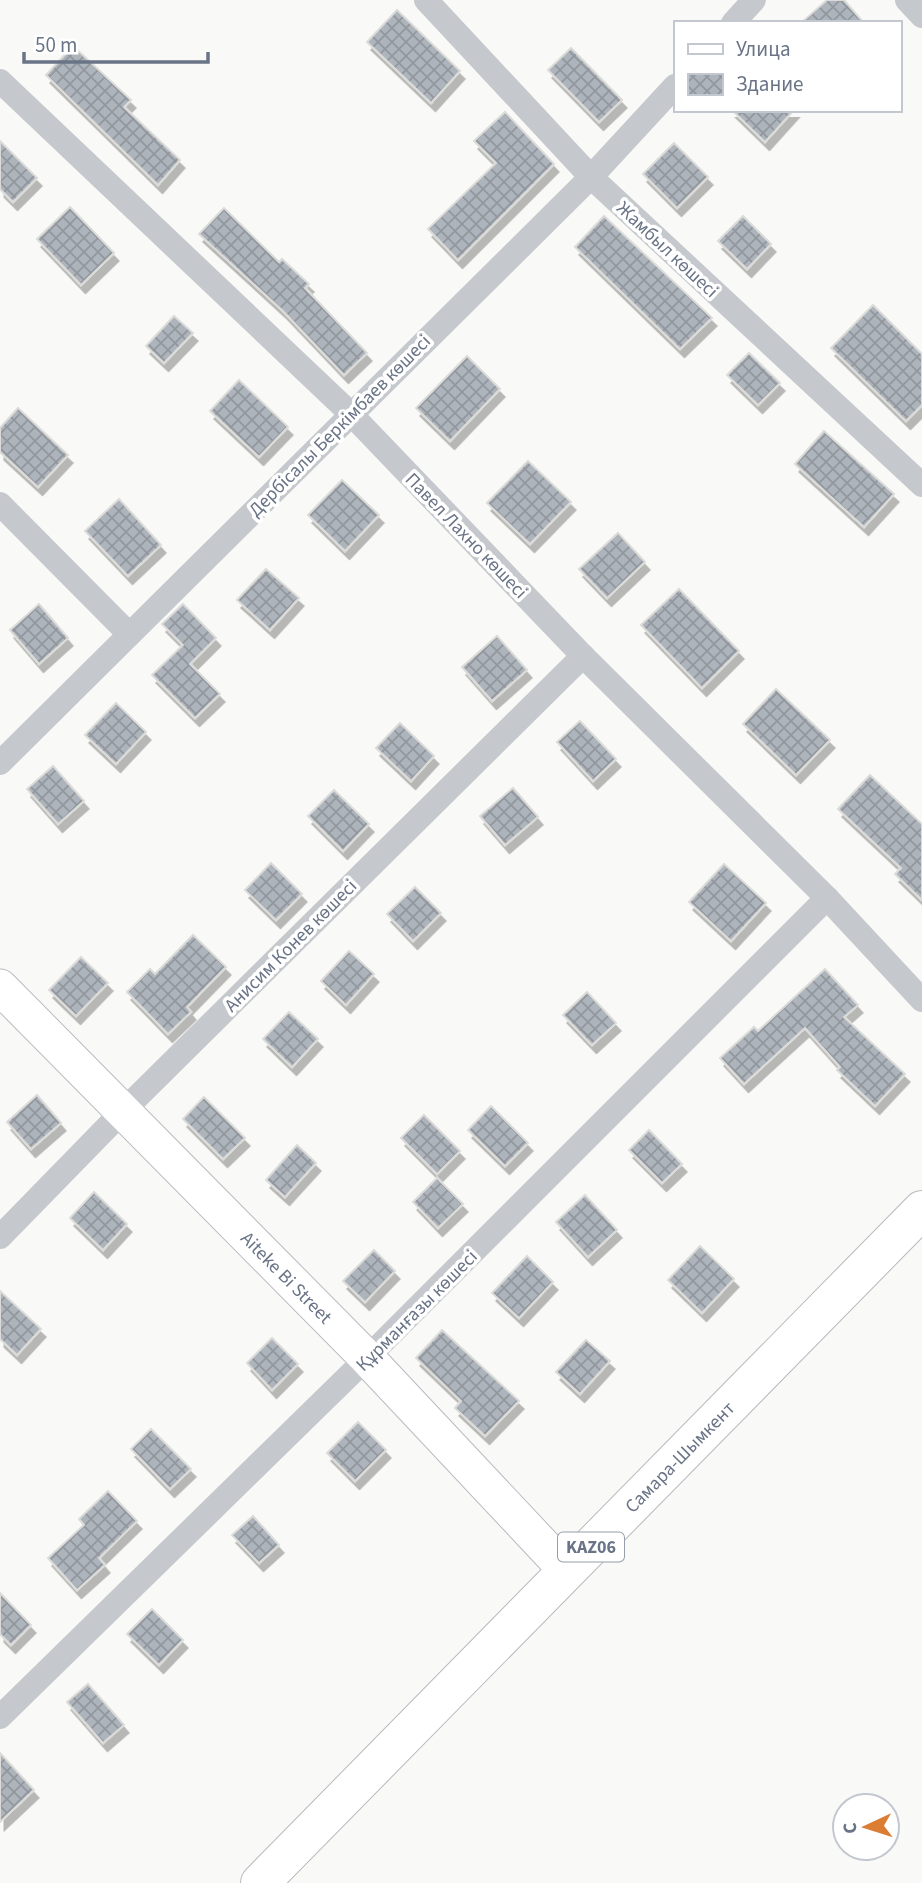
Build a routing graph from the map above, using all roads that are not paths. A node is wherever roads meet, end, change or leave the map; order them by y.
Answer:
1 (426, 0) edge
2 (754, 0) edge
3 (907, 0) edge
4 (922, 16) edge
5 (735, 21) edge
6 (0, 81) edge
7 (674, 87) edge
8 (591, 177) junction
9 (350, 413) junction
10 (922, 485) edge
11 (0, 504) edge
12 (129, 634) junction
13 (583, 656) junction
14 (0, 763) edge
15 (827, 898) junction
16 (0, 987) edge
17 (922, 1000) edge
18 (123, 1111) junction
19 (922, 1210) edge
20 (0, 1237) edge
21 (367, 1358) junction
22 (567, 1571) junction
23 (0, 1717) edge
24 (260, 1883) edge

1 - 8 street, Жамбыл көшесі
2 - 5 street
3 - 4 street
6 - 9 street, Павел Лахно көшесі
7 - 8 street, Дербісалы Беркімбаев көшесі
8 - 9 street, Дербісалы Беркімбаев көшесі
8 - 10 street, Жамбыл көшесі
9 - 12 street, Дербісалы Беркімбаев көшесі
9 - 13 street, Павел Лахно көшесі
11 - 12 street
12 - 14 street, Дербісалы Беркімбаев көшесі
13 - 15 street, Павел Лахно көшесі
13 - 18 street, Анисим Конев көшесі
15 - 17 street, Павел Лахно көшесі
15 - 21 street, Құрманғазы көшесі
16 - 18 main road, Aiteke Bi Street
18 - 20 street, Анисим Конев көшесі
18 - 21 main road, Aiteke Bi Street
19 - 22 highway, Самара-Шымкент / KАZ06
21 - 22 main road, Aiteke Bi Street
21 - 23 street, Құрманғазы көшесі
22 - 24 highway, Самара-Шымкент / KАZ06

